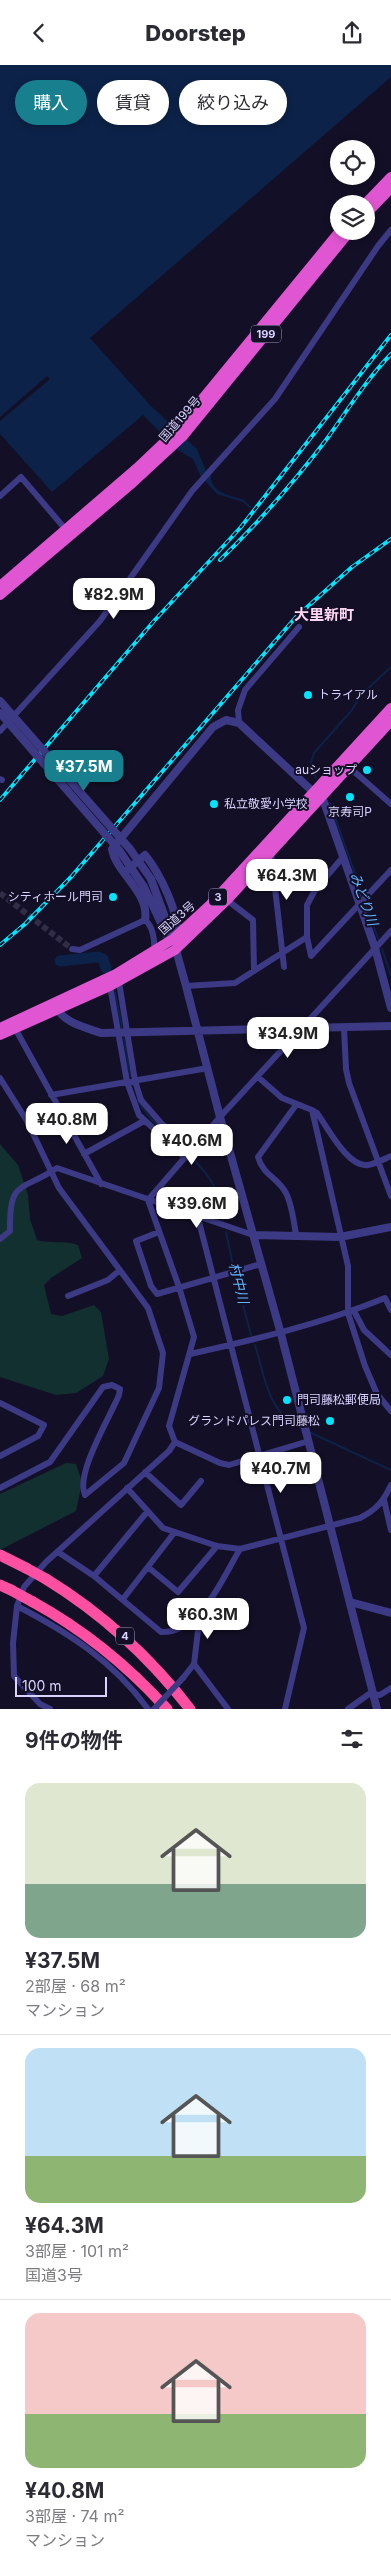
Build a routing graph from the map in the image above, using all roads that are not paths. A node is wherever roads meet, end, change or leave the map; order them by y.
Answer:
1 (391, 177) edge
2 (391, 188) edge
3 (374, 195) edge
4 (375, 205) edge
5 (391, 230) edge
6 (333, 240) edge
7 (342, 240) edge
8 (180, 433) junction
9 (0, 496) edge
10 (68, 532) junction
11 (0, 586) edge
12 (0, 595) edge
13 (299, 627) dead end
14 (0, 701) edge
15 (391, 708) edge
16 (0, 713) edge
17 (391, 721) edge
18 (239, 723) junction
19 (0, 731) edge
20 (349, 767) junction
21 (317, 794) junction
22 (391, 804) edge
23 (271, 853) junction
24 (343, 857) junction
25 (391, 870) edge
26 (125, 872) junction
27 (227, 900) junction
28 (360, 903) junction
29 (144, 920) junction
30 (391, 931) edge
31 (307, 937) junction
32 (174, 941) junction
33 (375, 948) junction
34 (72, 949) dead end
35 (282, 951) junction
36 (154, 953) junction
37 (284, 967) dead end
38 (254, 971) junction
39 (114, 984) junction
40 (186, 986) junction
41 (56, 1007) junction
42 (391, 1008) edge
43 (391, 1026) edge
44 (304, 1027) junction
45 (0, 1028) edge
46 (344, 1028) junction
47 (16, 1029) junction
48 (198, 1032) junction
49 (117, 1033) junction
50 (127, 1033) junction
51 (0, 1035) edge
52 (208, 1067) junction
53 (258, 1077) junction
54 (0, 1078) edge
55 (135, 1081) junction
56 (126, 1082) junction
57 (51, 1095) junction
58 (296, 1105) junction
59 (312, 1110) junction
60 (220, 1117) junction
61 (144, 1121) junction
62 (192, 1150) junction
63 (84, 1154) junction
64 (391, 1156) edge
65 (185, 1158) junction
66 (378, 1161) junction
67 (50, 1172) junction
68 (101, 1184) junction
69 (391, 1196) edge
70 (148, 1201) junction
71 (198, 1218) junction
72 (391, 1227) edge
73 (159, 1232) junction
74 (253, 1235) junction
75 (296, 1235) junction
76 (340, 1237) junction
77 (0, 1239) edge
78 (261, 1265) junction
79 (120, 1270) junction
80 (213, 1278) junction
81 (179, 1287) junction
82 (68, 1296) dead end
83 (391, 1310) edge
84 (351, 1312) junction
85 (281, 1334) junction
86 (230, 1345) junction
87 (190, 1354) junction
88 (391, 1355) edge
89 (0, 1403) edge
90 (391, 1411) edge
91 (308, 1438) junction
92 (175, 1442) junction
93 (259, 1455) junction
94 (0, 1456) edge
95 (145, 1471) junction
96 (201, 1481) dead end
97 (391, 1485) edge
98 (0, 1488) edge
99 (127, 1488) junction
100 (384, 1500) junction
101 (147, 1512) junction
102 (330, 1527) junction
103 (391, 1530) edge
104 (174, 1533) junction
105 (282, 1538) junction
106 (217, 1546) junction
107 (240, 1549) junction
108 (58, 1552) junction
109 (0, 1555) edge
110 (148, 1567) junction
111 (94, 1576) junction
112 (0, 1585) edge
113 (123, 1599) junction
114 (350, 1602) junction
115 (17, 1606) junction
116 (391, 1613) edge
117 (200, 1614) junction
118 (194, 1664) junction
119 (391, 1688) edge
120 (374, 1695) junction
121 (50, 1709) edge
122 (148, 1709) edge
123 (154, 1709) edge
124 (166, 1709) edge
125 (190, 1709) edge
126 (228, 1709) edge
127 (284, 1709) edge
128 (348, 1709) edge
129 (377, 1709) edge

1 - 3 highway
2 - 4 highway
5 - 19 street
6 - 8 highway, 国道199号 / 199
7 - 8 highway, 国道199号 / 199
8 - 10 highway, 国道199号 / 199
9 - 10 street
10 - 11 highway, 国道199号 / 199
10 - 12 highway, 国道199号 / 199
13 - 18 street
14 - 32 street, bridge
15 - 21 highway, 国道3号 / 3
16 - 32 street, bridge
17 - 20 highway, 国道3号 / 3
18 - 21 street
18 - 26 street
20 - 21 highway, 国道3号 / 3
20 - 22 street
21 - 23 highway, 国道3号 / 3
21 - 24 street
21 - 32 highway, 国道3号 / 3
23 - 27 highway, 国道3号 / 3
23 - 35 street
24 - 28 street
24 - 31 street
25 - 28 street
26 - 29 street
26 - 32 street
27 - 32 highway, 国道3号 / 3
27 - 38 street
28 - 31 street
28 - 33 street
29 - 34 street
29 - 36 street
30 - 33 street
31 - 35 street
32 - 36 highway, 国道3号 / 3
32 - 39 highway, 国道3号 / 3
32 - 40 street
33 - 42 street
33 - 44 street
35 - 37 street
35 - 38 street
36 - 41 highway, 国道3号 / 3
38 - 40 street
39 - 41 highway, 国道3号 / 3
39 - 49 street
39 - 50 street
40 - 48 street
41 - 45 highway, 国道3号 / 3
41 - 47 highway, 国道3号 / 3
41 - 49 street
43 - 46 street
44 - 46 street
44 - 48 street
44 - 53 street
46 - 66 street
47 - 51 highway, 国道3号 / 3
47 - 57 street
48 - 50 street
48 - 52 street
49 - 50 street
49 - 56 street
50 - 55 street
52 - 55 street
52 - 60 street
53 - 58 street
53 - 60 street
54 - 67 street
55 - 56 street
55 - 62 street
56 - 57 street
56 - 61 street
57 - 63 street
58 - 59 street
58 - 75 street
59 - 66 street
59 - 76 street
60 - 62 street
60 - 74 street
61 - 63 street
61 - 65 street
62 - 65 street
63 - 68 street
64 - 66 street
65 - 70 street
66 - 69 street
67 - 68 street
67 - 77 street
67 - 79 street
68 - 70 street
70 - 71 street
70 - 73 street
71 - 74 street
71 - 80 street
72 - 76 street
73 - 81 street
73 - 81 street
74 - 75 street
74 - 78 street
75 - 76 street
76 - 84 street
78 - 80 street
78 - 85 street
79 - 82 street
79 - 98 street
80 - 81 street
80 - 86 street
81 - 87 street
83 - 84 street
84 - 85 street
84 - 88 street
84 - 90 street
85 - 86 street
85 - 91 street
86 - 87 street
86 - 93 street
87 - 92 street
89 - 94 street
91 - 93 street
91 - 102 street
92 - 93 street
92 - 95 street
93 - 105 street
95 - 96 street
95 - 99 street
97 - 100 street
99 - 101 street
99 - 108 street
100 - 102 street
100 - 103 street
101 - 104 street
101 - 111 street
102 - 105 street
102 - 114 street
104 - 106 street
104 - 110 street
105 - 107 street
105 - 127 street
106 - 107 street
106 - 110 street
107 - 117 street
108 - 111 street
108 - 115 street
109 - 125 highway, 4, bridge
110 - 113 street
111 - 113 street
112 - 124 highway, 4, bridge
113 - 117 street
114 - 116 street
114 - 120 street
115 - 121 street
115 - 122 street
117 - 118 street
118 - 123 street, bridge
118 - 126 street
119 - 120 street
120 - 128 street
120 - 129 street

